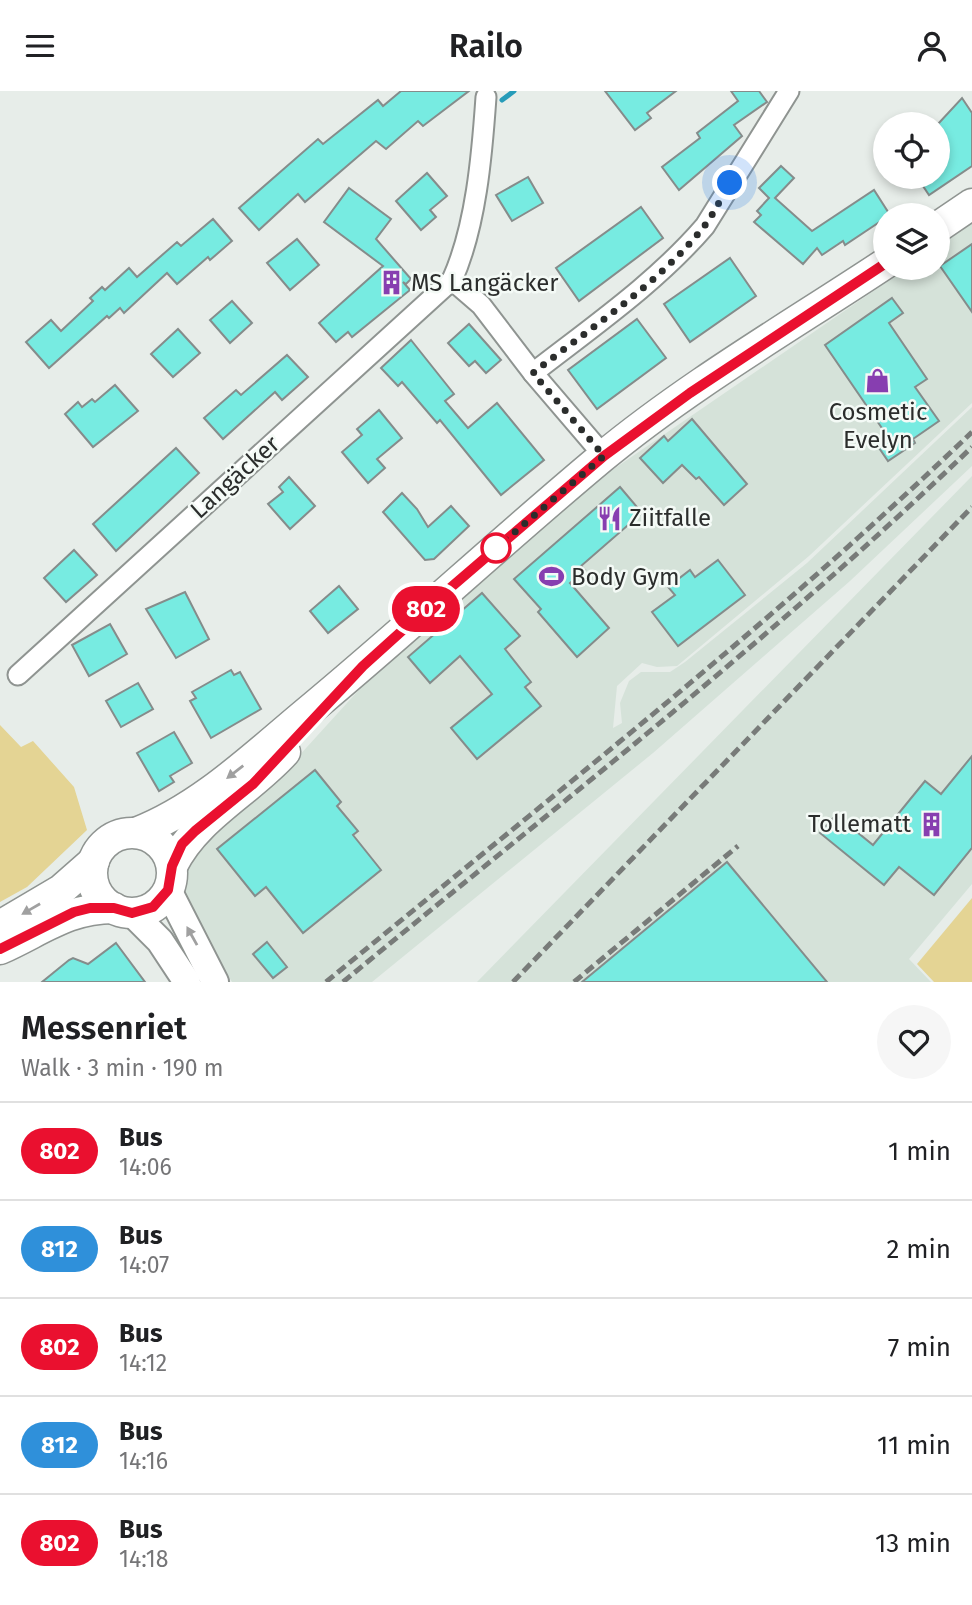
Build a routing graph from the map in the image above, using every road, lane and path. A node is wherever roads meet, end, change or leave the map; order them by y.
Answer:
1 (789, 91) edge
2 (486, 97) dead end
3 (972, 204) edge
4 (950, 219) edge
5 (873, 272) edge
6 (452, 280) junction
7 (533, 373) junction
8 (604, 456) junction
9 (19, 675) dead end
10 (285, 741) junction
11 (136, 833) junction
12 (94, 861) junction
13 (170, 878) junction
14 (123, 911) junction
15 (0, 926) edge
16 (0, 949) edge
17 (187, 982) edge
18 (215, 982) edge

1 - 7 street
2 - 6 street, Langäcker
3 - 4 main road
5 - 8 main road
6 - 7 street
6 - 9 street, Langäcker
7 - 8 street
8 - 10 main road
10 -> 11 main road
10 - 13 main road
11 - 12 main road
11 - 13 main road
12 - 14 main road
12 -> 15 main road
13 - 14 main road
18 -> 13 main road
14 - 16 main road
14 - 17 main road

